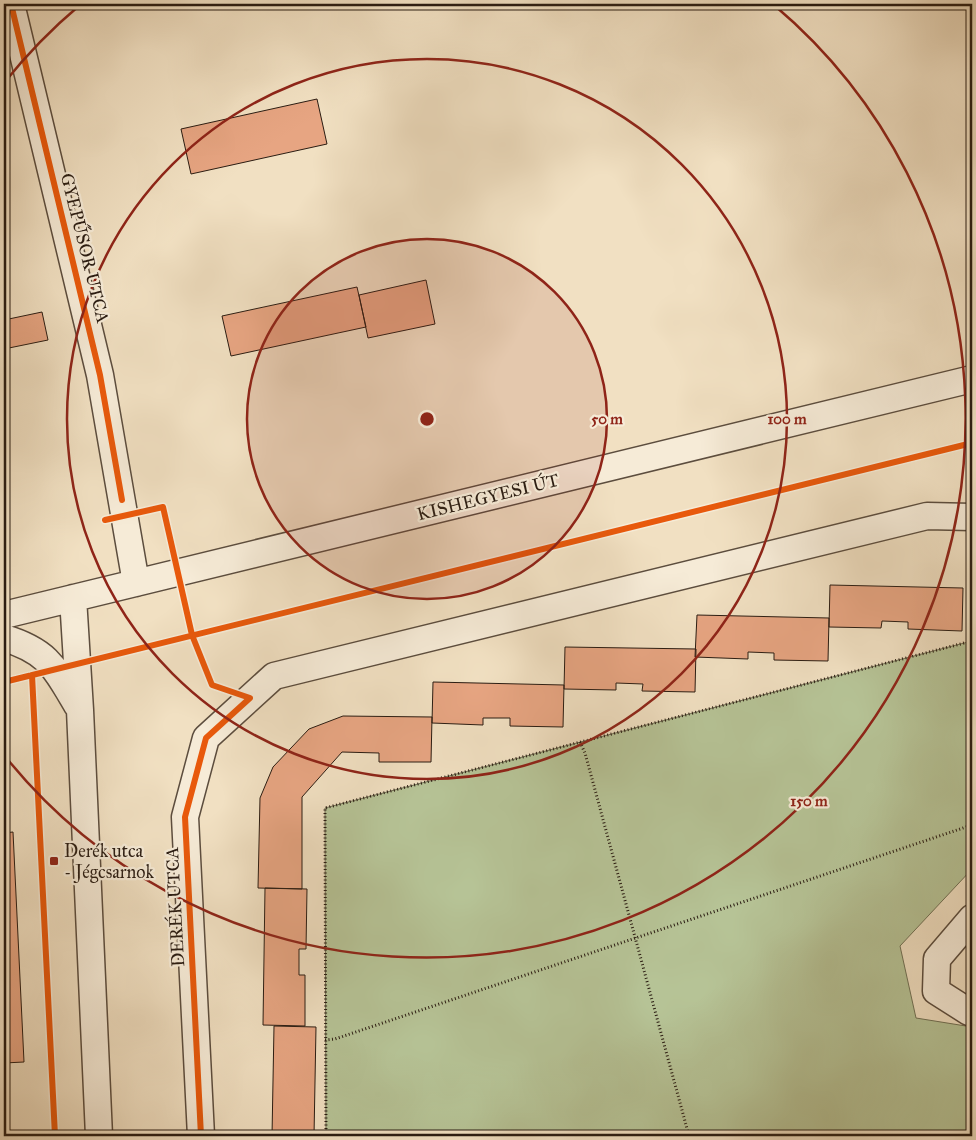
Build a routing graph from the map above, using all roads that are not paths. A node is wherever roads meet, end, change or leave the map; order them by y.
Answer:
1 (11, 4) edge
2 (972, 379) edge
3 (972, 517) edge
4 (136, 583) junction
5 (73, 598) junction
6 (4, 615) edge
7 (4, 638) edge
8 (80, 710) junction
9 (972, 918) edge
10 (972, 1011) edge
11 (98, 1136) edge
12 (202, 1136) edge

1 - 4 street, GYEPŰSOR UTCA
2 - 4 street, KISHEGYESI ÚT
3 - 12 street, DERÉK UTCA
4 - 5 street, KISHEGYESI ÚT
5 - 6 street, KISHEGYESI ÚT
5 - 8 street
7 - 8 street
8 - 11 street
9 - 10 street

